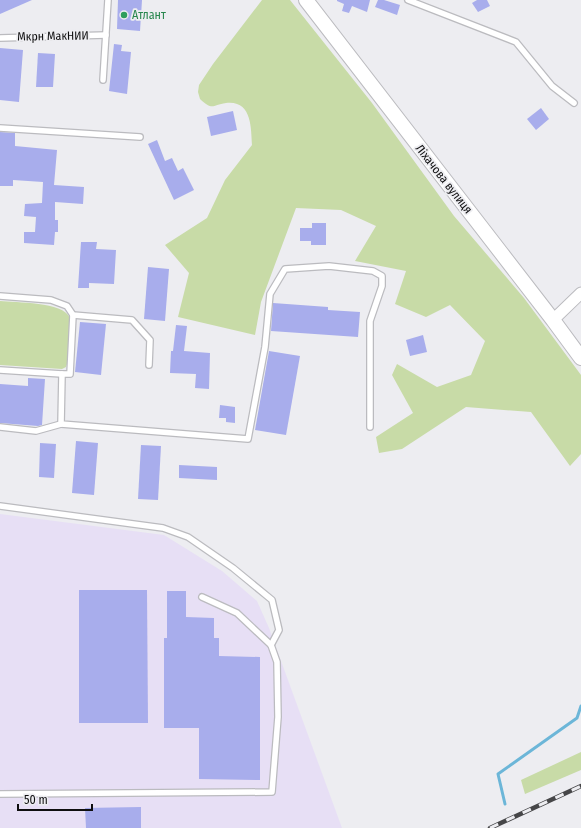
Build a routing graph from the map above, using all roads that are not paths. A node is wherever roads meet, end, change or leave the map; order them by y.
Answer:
1 (108, 0) edge
2 (306, 0) edge
3 (408, 0) edge
4 (106, 35) junction
5 (0, 38) edge
6 (103, 80) dead end
7 (574, 103) dead end
8 (0, 128) edge
9 (140, 136) dead end
10 (581, 293) edge
11 (0, 296) edge
12 (73, 315) junction
13 (553, 320) junction
14 (581, 358) edge
15 (149, 365) dead end
16 (0, 370) edge
17 (62, 374) junction
18 (61, 424) junction
19 (0, 427) edge
20 (370, 427) dead end
21 (0, 506) edge
22 (202, 597) dead end
23 (271, 645) junction
24 (0, 794) edge

1 - 4 lane
2 - 13 street, Ліхачова вулиця
3 - 7 lane
4 - 5 lane, Мкрн МакНИИ
4 - 6 lane
8 - 9 lane
10 - 13 street
11 - 12 lane
12 - 15 lane
12 - 17 lane
13 - 14 street, Ліхачова вулиця
16 - 17 lane
17 - 18 lane
18 - 19 lane
18 - 20 lane
21 - 23 lane
22 - 23 lane
23 - 24 lane

